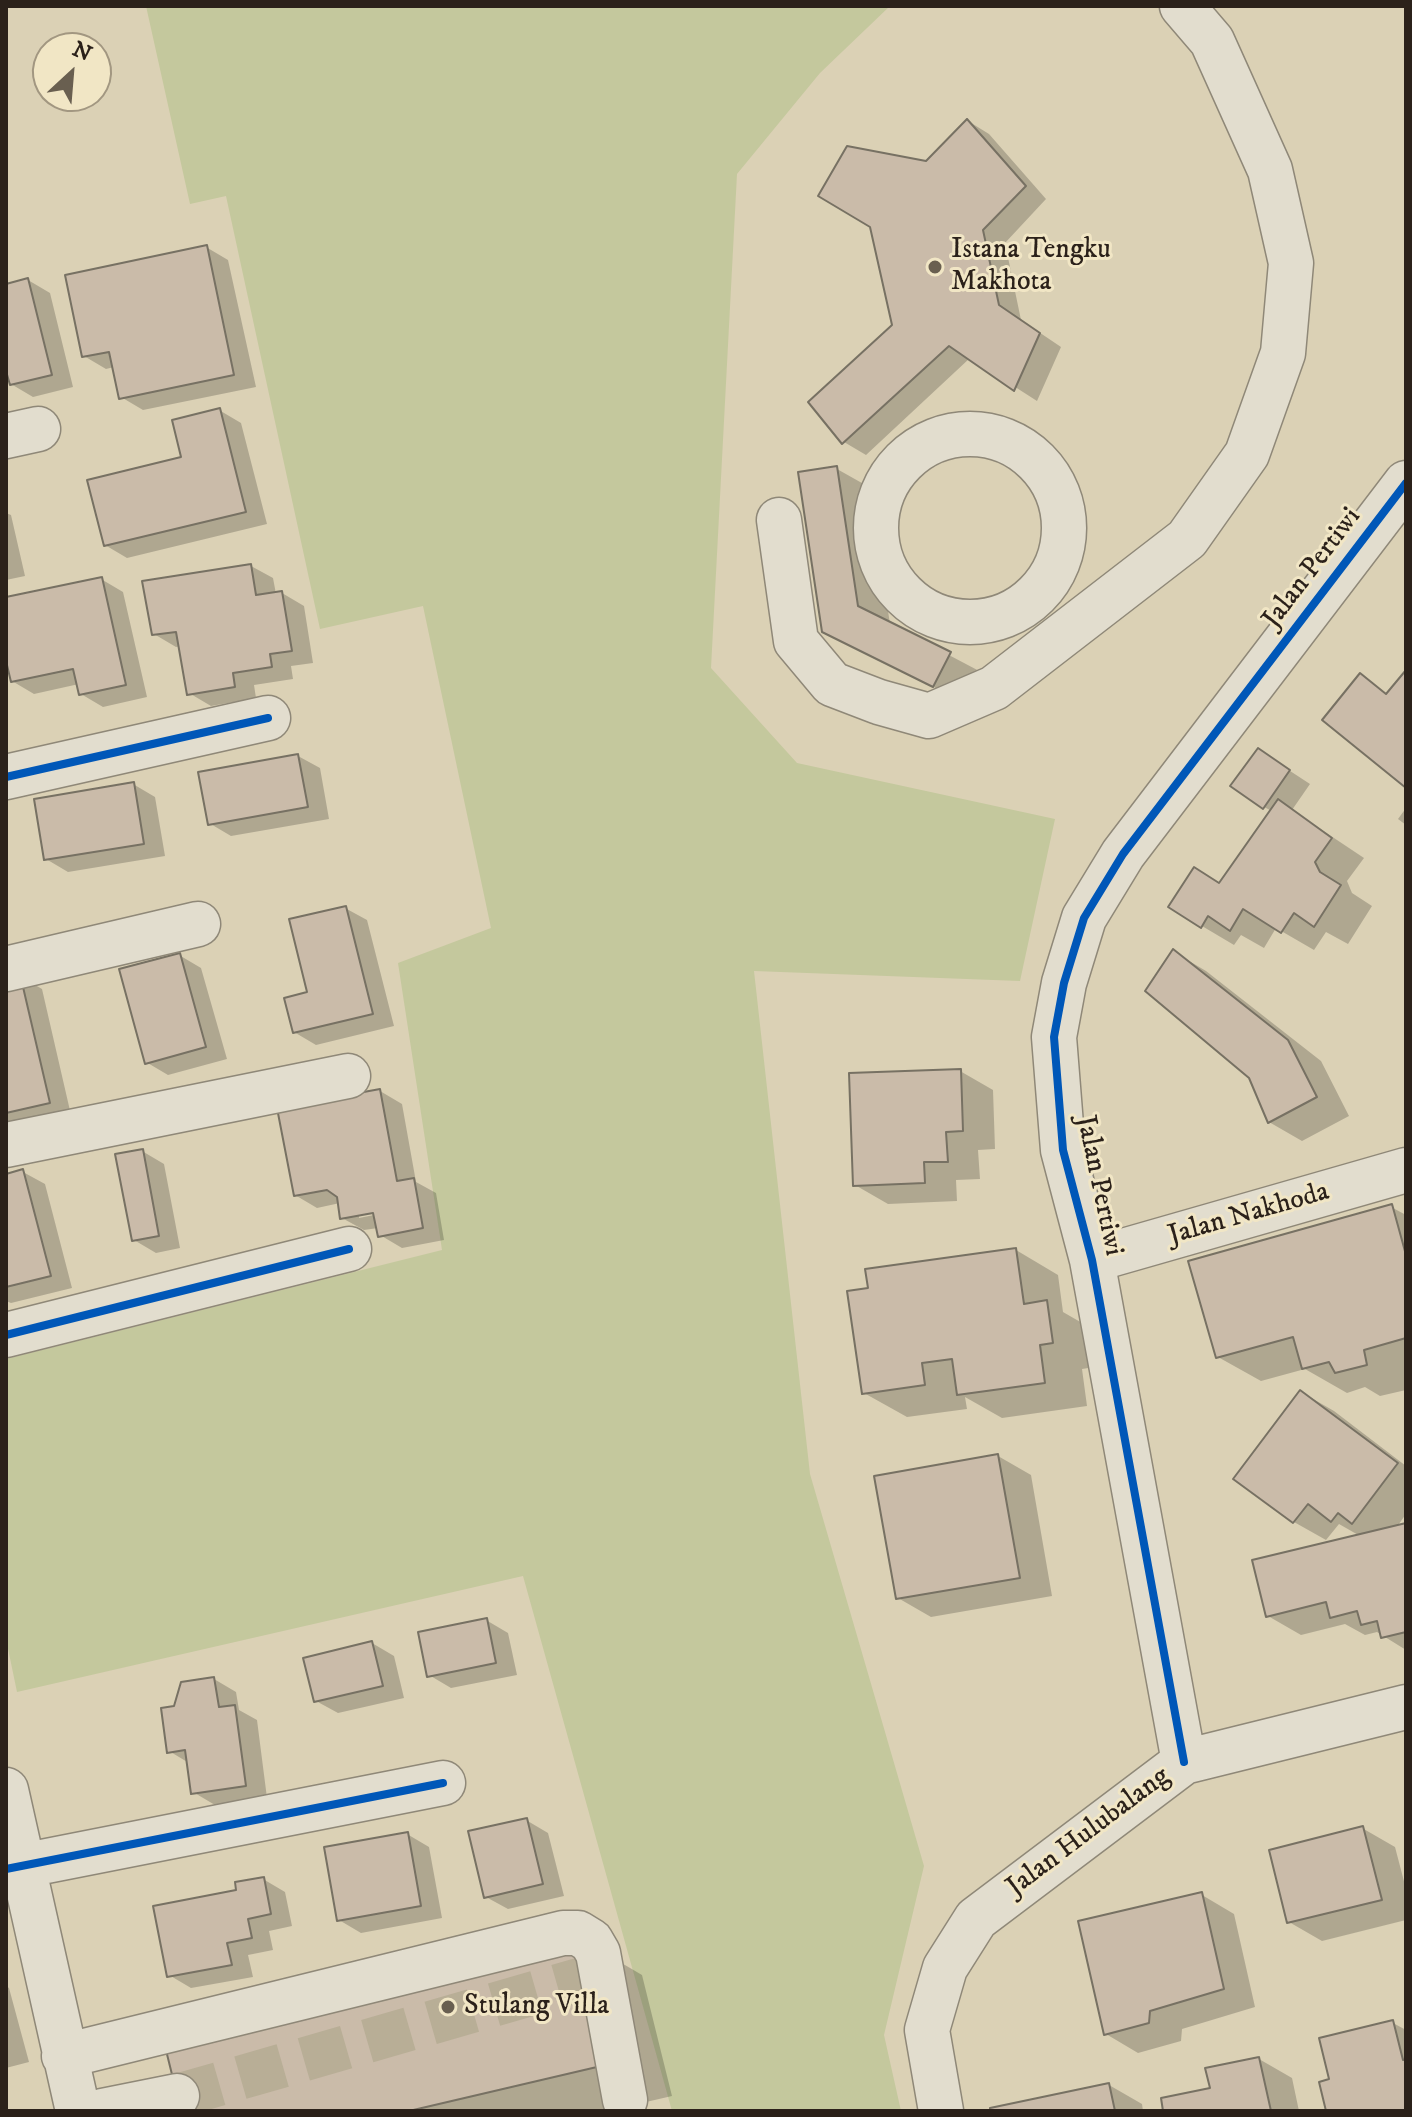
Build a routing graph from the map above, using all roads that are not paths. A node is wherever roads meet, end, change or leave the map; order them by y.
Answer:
1 (1182, 6) edge
2 (1406, 483) edge
3 (779, 520) dead end
4 (979, 623) junction
5 (994, 688) junction
6 (268, 718) dead end
7 (6, 777) edge
8 (198, 924) dead end
9 (6, 969) edge
10 (348, 1076) dead end
11 (6, 1145) edge
12 (1406, 1170) edge
13 (349, 1249) dead end
14 (1092, 1260) junction
15 (6, 1335) edge
16 (1406, 1707) edge
17 (1184, 1762) junction
18 (443, 1783) dead end
19 (6, 1790) edge
20 (15, 1867) edge
21 (64, 2056) junction
22 (177, 2096) tunnel mouth
23 (625, 2100) dead end
24 (78, 2111) edge
25 (102, 2111) edge
26 (941, 2111) edge

1 - 5 street
2 - 14 street, Jalan Pertiwi
3 - 5 street
4 - 4 street
4 - 5 street
6 - 7 street
8 - 9 street
10 - 11 street
12 - 14 street, Jalan Nakhoda
13 - 15 street
14 - 17 street, Jalan Pertiwi
16 - 17 street, Jalan Hulubalang
17 - 26 street, Jalan Hulubalang
18 - 20 street
19 - 20 street
20 - 21 street
21 - 23 street
21 - 24 street
22 - 25 street

